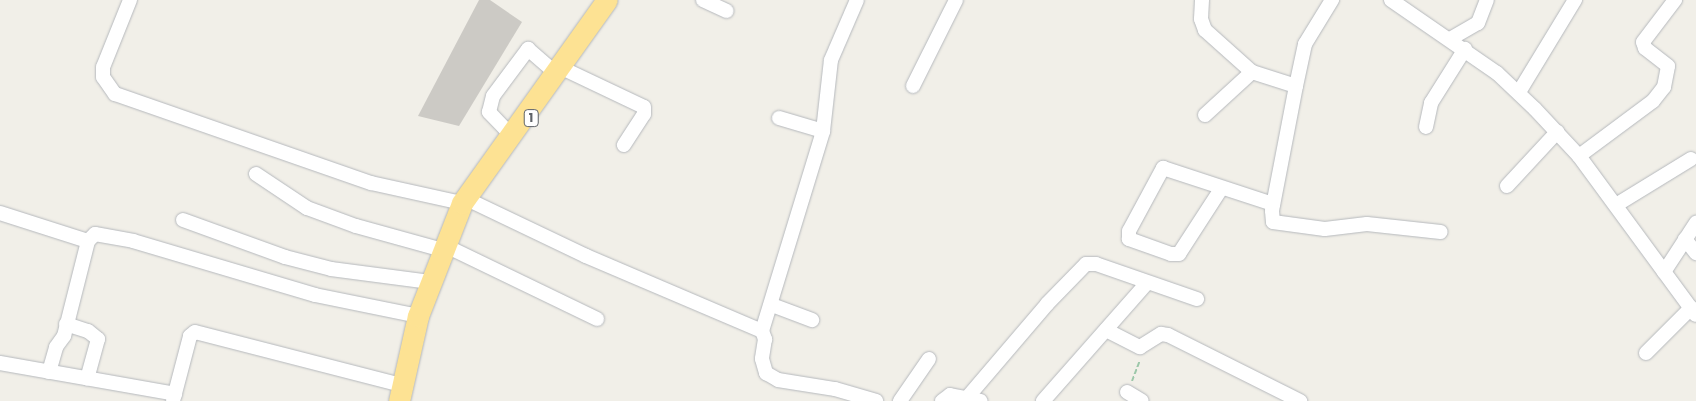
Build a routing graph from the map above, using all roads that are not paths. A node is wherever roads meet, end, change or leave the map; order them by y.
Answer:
1 (130, 0) edge
2 (607, 0) edge
3 (614, 0) edge
4 (703, 0) edge
5 (857, 0) edge
6 (956, 0) edge
7 (1202, 0) edge
8 (1332, 0) edge
9 (1391, 0) edge
10 (1487, 0) edge
11 (1575, 0) edge
12 (1675, 0) edge
13 (727, 12) dead end
14 (1450, 39) junction
15 (1465, 50) junction
16 (561, 71) junction
17 (1252, 72) junction
18 (913, 86) dead end
19 (1296, 86) junction
20 (1519, 92) junction
21 (1206, 115) dead end
22 (779, 118) dead end
23 (1426, 128) dead end
24 (823, 131) junction
25 (1557, 132) junction
26 (511, 135) junction
27 (624, 145) dead end
28 (1579, 156) junction
29 (1691, 159) dead end
30 (256, 174) dead end
31 (1507, 186) dead end
32 (1221, 188) junction
33 (467, 202) junction
34 (1273, 204) junction
35 (1616, 205) junction
36 (0, 213) edge
37 (183, 220) dead end
38 (1696, 223) edge
39 (1441, 232) dead end
40 (1685, 239) junction
41 (88, 241) junction
42 (445, 244) junction
43 (1696, 253) edge
44 (1664, 272) junction
45 (430, 282) junction
46 (1147, 283) junction
47 (1198, 299) dead end
48 (772, 305) junction
49 (1694, 312) edge
50 (418, 316) junction
51 (597, 319) dead end
52 (812, 320) dead end
53 (66, 324) junction
54 (1106, 330) junction
55 (762, 331) junction
56 (1646, 353) dead end
57 (928, 360) dead end
58 (0, 363) edge
59 (49, 372) junction
60 (87, 379) junction
61 (1127, 392) road end
62 (401, 393) edge
63 (174, 398) edge
64 (972, 400) edge
65 (876, 401) edge
66 (900, 401) edge
67 (942, 401) edge
68 (1043, 401) edge
69 (1142, 401) edge
70 (1300, 401) edge

1 - 33 street
2 - 16 highway, 1
3 - 16 highway, 1
4 - 13 street
5 - 24 street
6 - 18 street
7 - 17 street
8 - 19 street
9 - 14 street
10 - 14 street
11 - 20 street
12 - 28 street
14 - 15 street
15 - 20 street
15 - 23 street
16 - 26 highway, 1
16 - 26 street
16 - 27 street
16 - 33 highway, 1
17 - 19 street
17 - 21 street
19 - 34 street
20 - 25 street
22 - 24 street
24 - 48 street
25 - 28 street
25 - 31 street
26 - 33 highway, 1
28 - 35 street
29 - 35 street
30 - 42 street
32 - 32 street
32 - 34 street
33 - 42 highway, 1
33 - 55 street
34 - 39 street
35 - 44 street
36 - 41 street
37 - 45 street
38 - 40 street
40 - 43 street
40 - 44 street
41 - 50 street
41 - 53 street
42 - 45 highway, 1
42 - 51 street
44 - 49 street
45 - 50 highway, 1
46 - 47 street
46 - 54 street
46 - 64 street
48 - 52 street
48 - 55 street
49 - 56 street
50 - 62 highway, 1
53 - 59 street
53 - 60 street
54 - 68 street
54 - 70 street
55 - 65 street
57 - 66 street
58 - 59 street
59 - 60 street
60 - 63 street
61 - 69 street
62 - 63 street
64 - 67 street

